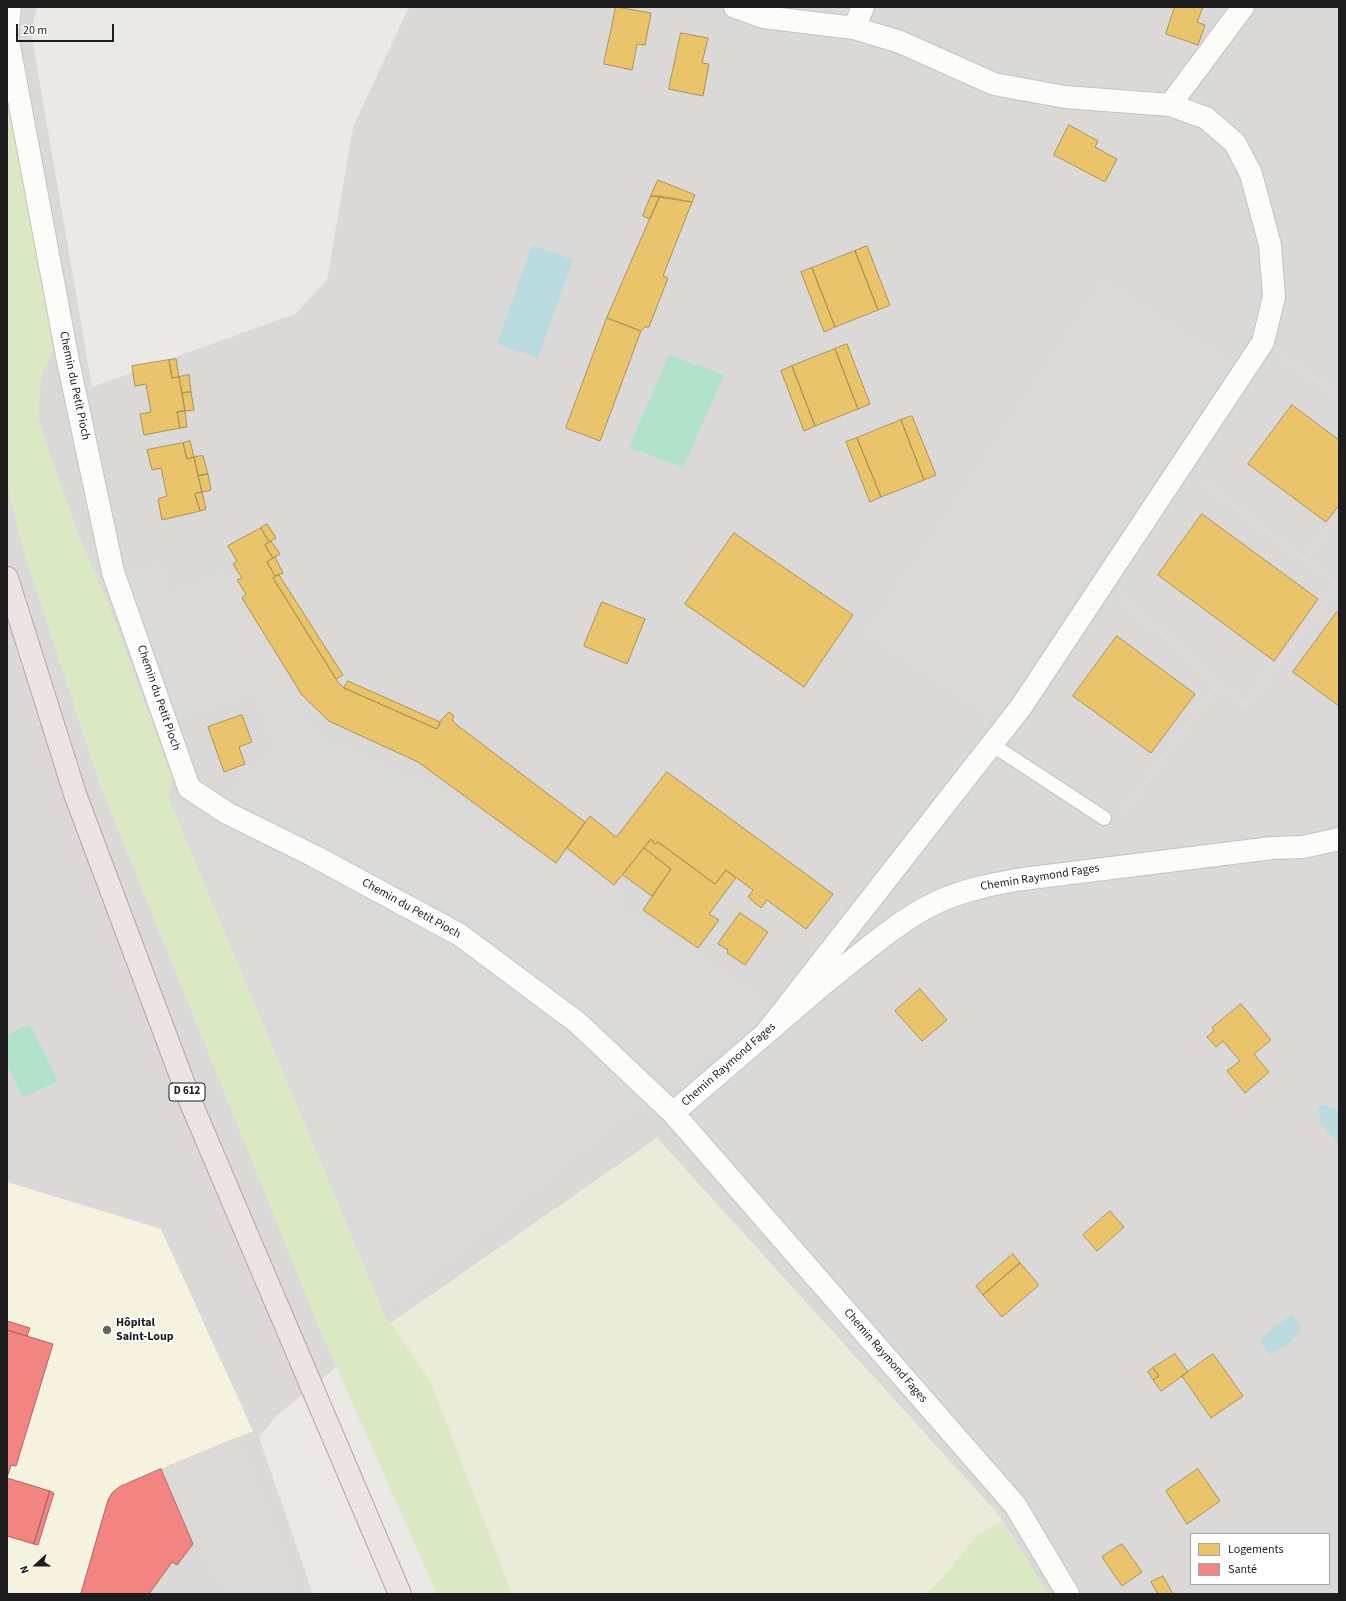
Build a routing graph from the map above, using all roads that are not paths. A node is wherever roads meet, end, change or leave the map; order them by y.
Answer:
1 (10, 7) edge
2 (735, 7) edge
3 (863, 7) edge
4 (1243, 7) edge
5 (854, 28) junction
6 (1170, 105) junction
7 (7, 578) edge
8 (992, 744) junction
9 (1104, 818) dead end
10 (1339, 839) edge
11 (766, 1033) junction
12 (673, 1113) junction
13 (400, 1594) edge
14 (1068, 1594) edge

1 - 12 street, Chemin du Petit Pioch
2 - 5 street
3 - 5 street
4 - 6 street
5 - 6 street
6 - 8 street
7 - 13 highway, D 612
8 - 9 lane
8 - 11 street
10 - 11 street, Chemin Raymond Fages
11 - 12 street, Chemin Raymond Fages
12 - 14 street, Chemin Raymond Fages

